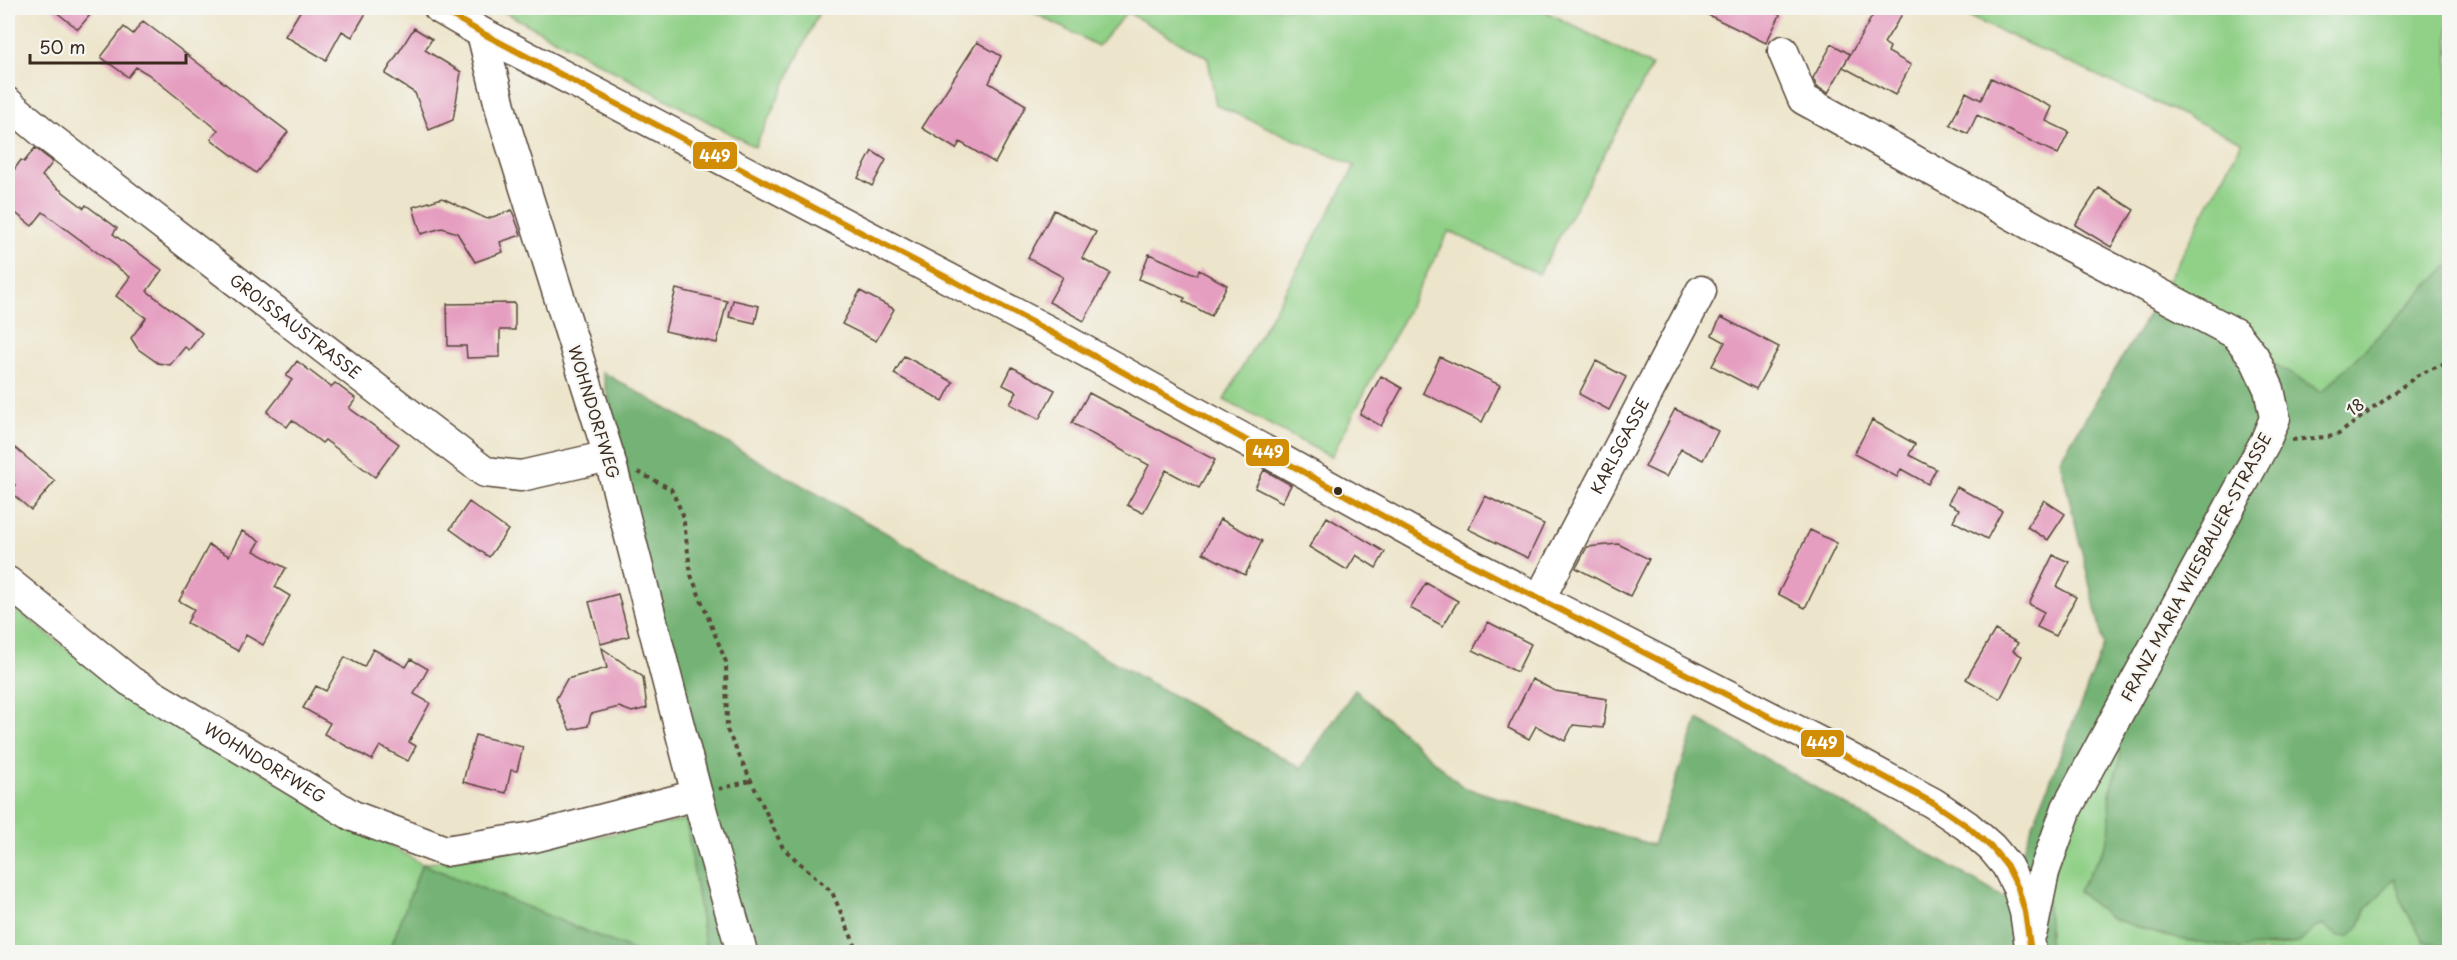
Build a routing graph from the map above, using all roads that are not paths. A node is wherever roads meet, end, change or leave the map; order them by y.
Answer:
1 (439, 8) edge
2 (482, 33) junction
3 (1783, 51) dead end
4 (8, 103) edge
5 (1701, 291) dead end
6 (609, 456) junction
7 (8, 582) edge
8 (1539, 600) junction
9 (697, 795) junction
10 (2030, 947) edge
11 (742, 952) edge

1 - 2 street
2 - 6 street, WOHNDORFWEG
2 - 8 street
3 - 10 street, FRANZ MARIA WIESBAUER-STRASSE
4 - 6 street, GROISSAUSTRASSE
5 - 8 street, KARLSGASSE
6 - 9 street, WOHNDORFWEG
7 - 9 street, WOHNDORFWEG
8 - 10 street
9 - 11 street, WOHNDORFWEG

